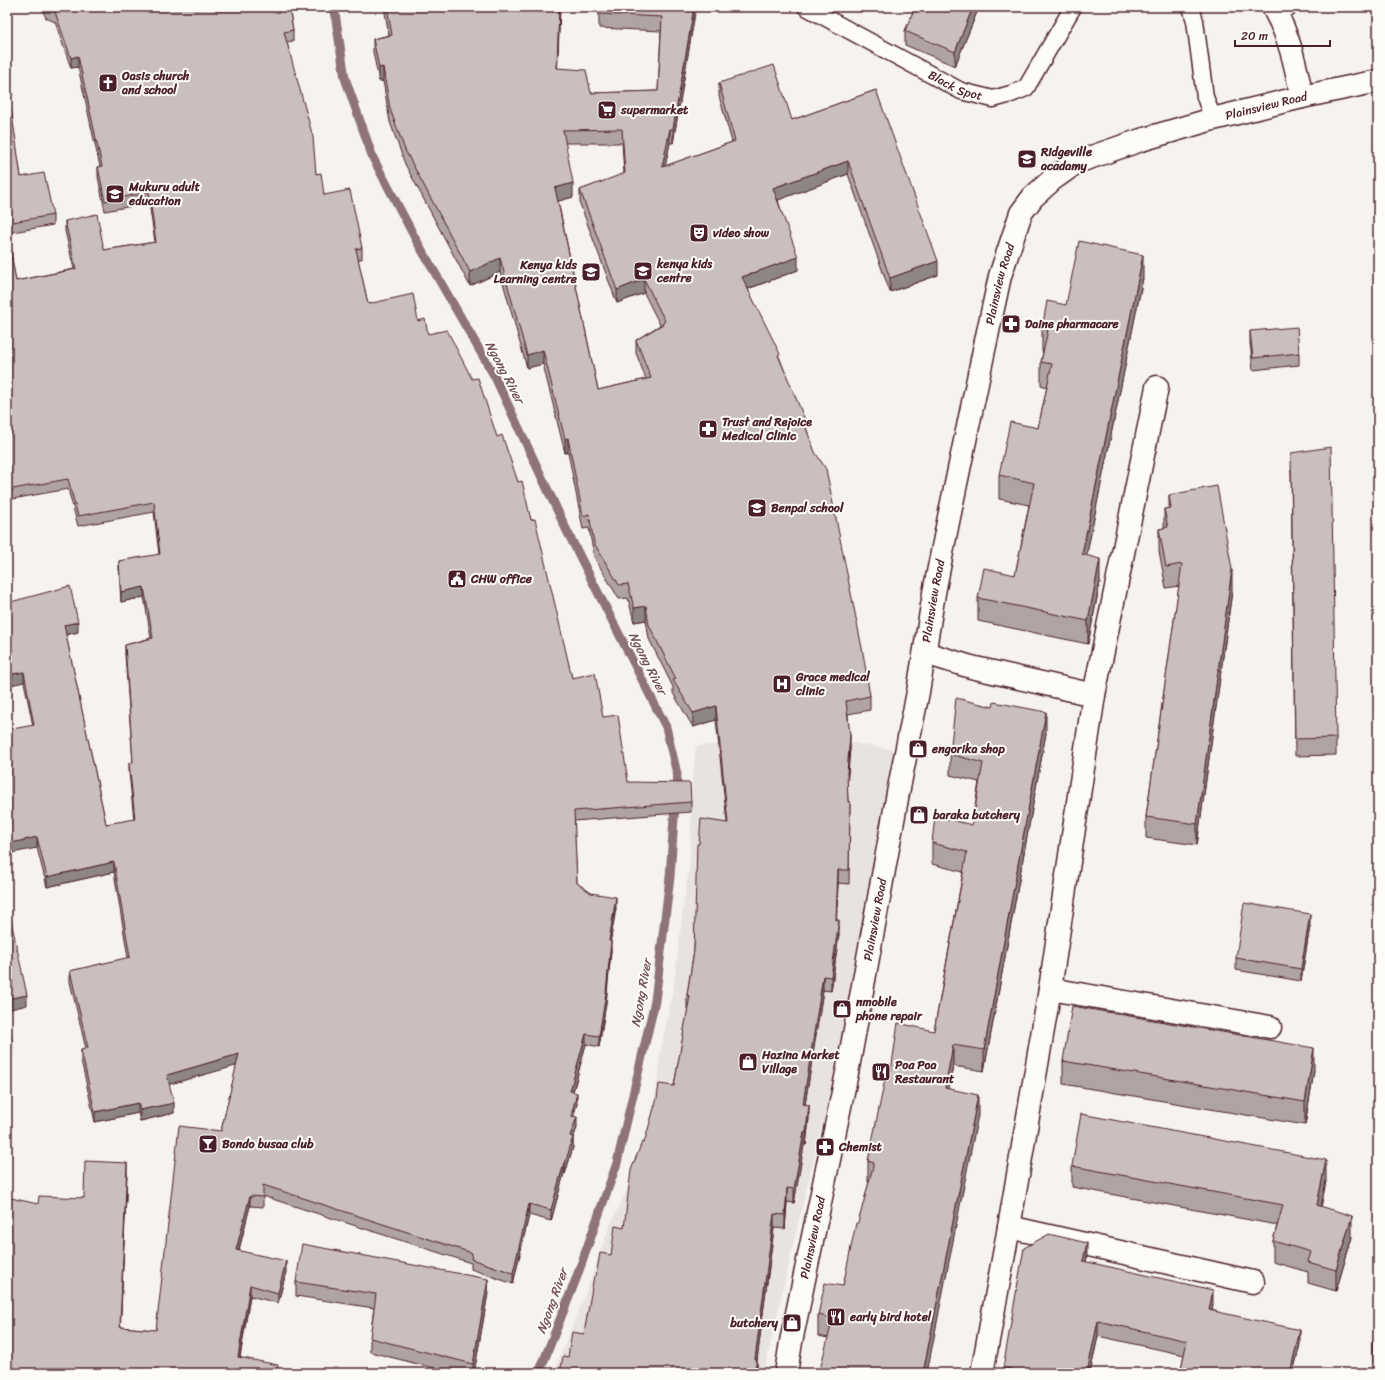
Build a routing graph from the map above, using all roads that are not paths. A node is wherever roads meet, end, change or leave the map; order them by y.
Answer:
1 (806, 7) edge
2 (1073, 7) edge
3 (1191, 7) edge
4 (1280, 10) edge
5 (1378, 81) edge
6 (1302, 97) junction
7 (1213, 119) junction
8 (1157, 387) dead end
9 (925, 653) junction
10 (1094, 695) junction
11 (1050, 990) junction
12 (1270, 1028) dead end
13 (1009, 1227) junction
14 (1253, 1282) dead end
15 (786, 1373) edge
16 (982, 1373) edge

1 - 2 lane, Black Spot
3 - 7 lane
4 - 6 street
5 - 6 street, Plainsview Road
6 - 7 street, Plainsview Road
7 - 9 street, Plainsview Road
8 - 10 street
9 - 10 street
9 - 15 street, Plainsview Road
10 - 11 street
11 - 12 street
11 - 13 street
13 - 14 street
13 - 16 street

